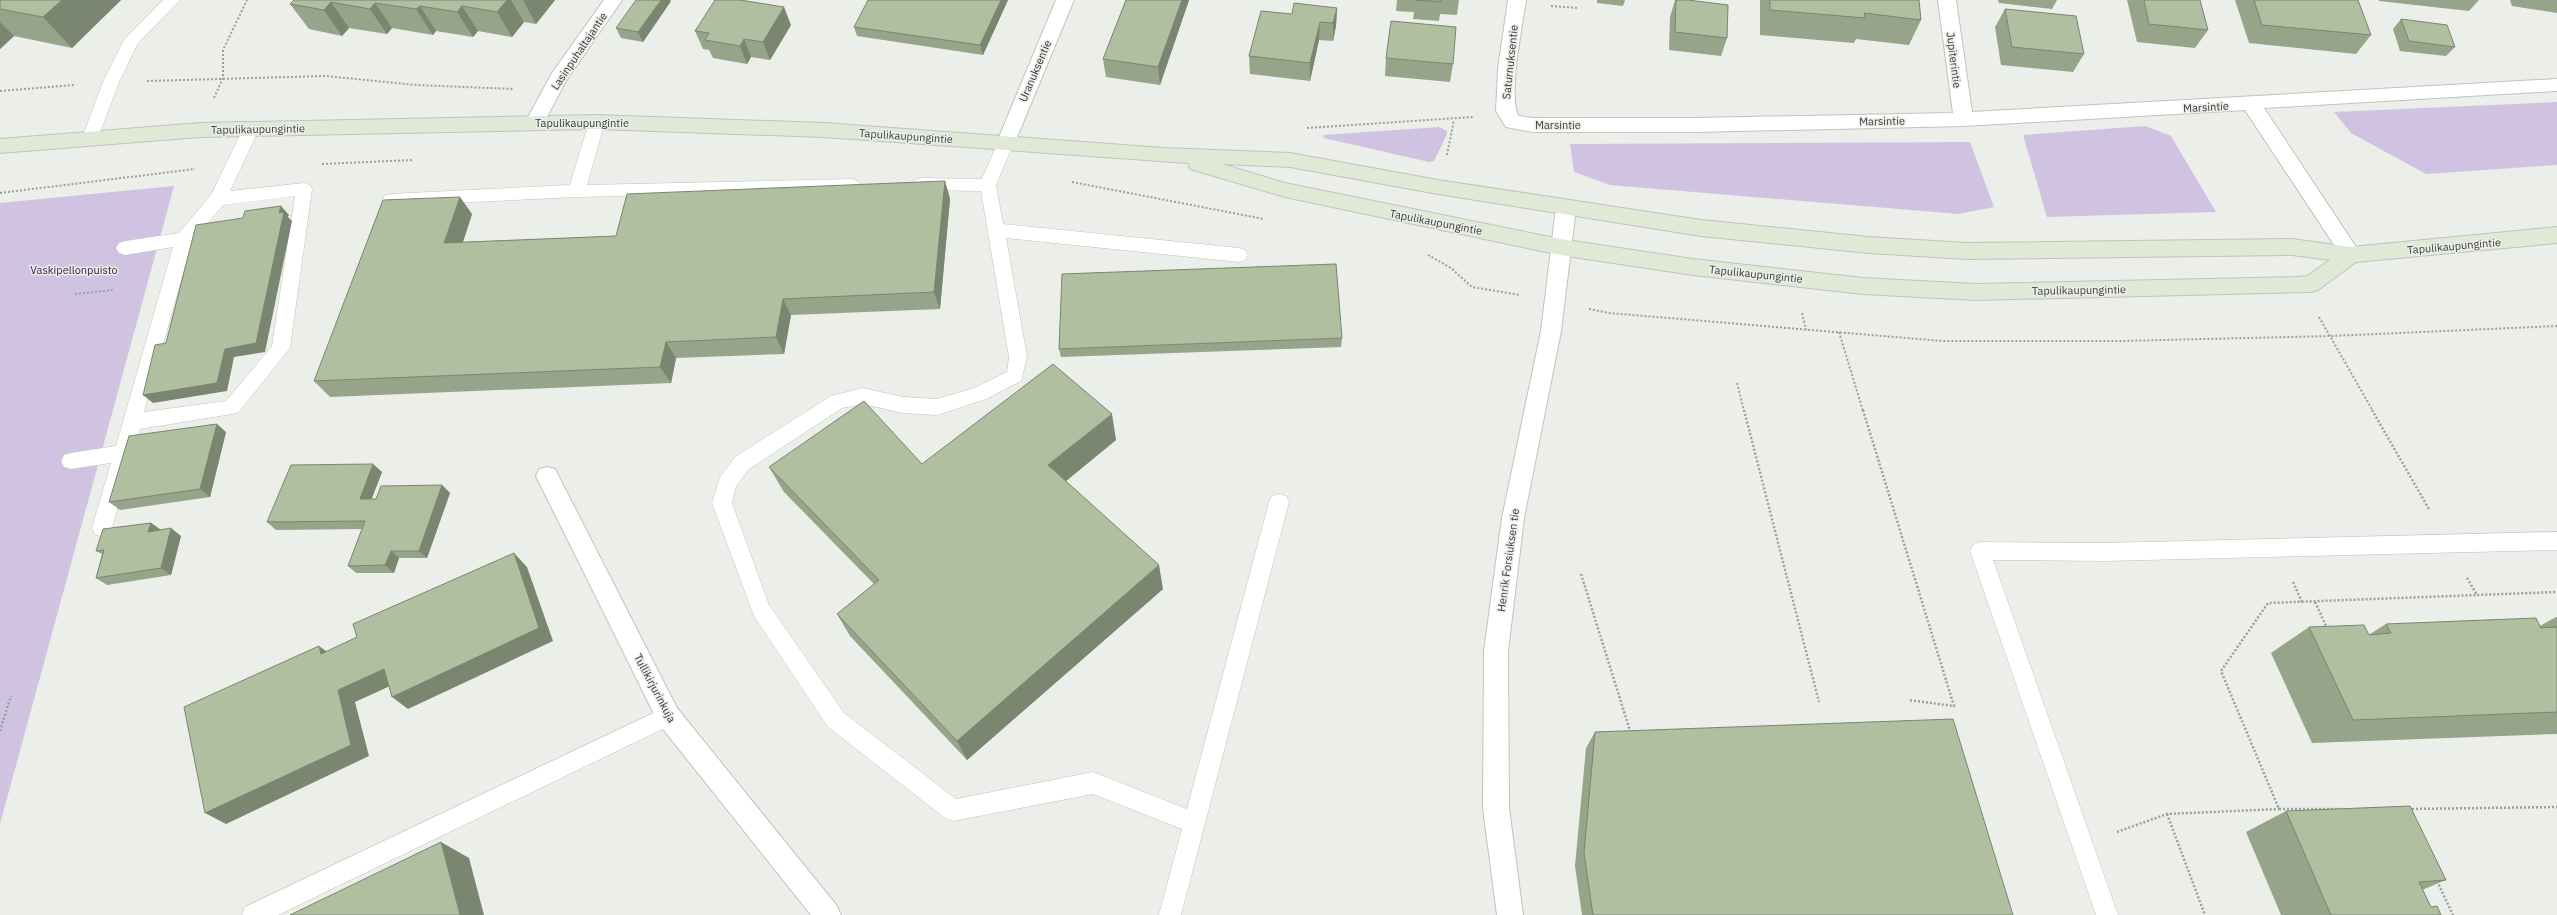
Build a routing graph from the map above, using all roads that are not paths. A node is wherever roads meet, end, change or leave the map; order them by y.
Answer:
1 (172, 0) edge
2 (613, 0) edge
3 (1065, 0) edge
4 (1517, 0) edge
5 (1947, 0) edge
6 (2557, 85) edge
7 (2251, 104) junction
8 (1964, 119) junction
9 (597, 122) junction
10 (1513, 122) joint
11 (534, 123) junction
12 (251, 129) junction
13 (90, 138) junction
14 (1006, 142) junction
15 (0, 146) edge
16 (1164, 155) junction
17 (904, 184) edge
18 (872, 185) edge
19 (988, 185) junction
20 (577, 191) junction
21 (218, 199) junction
22 (390, 200) edge
23 (1566, 208) junction
24 (996, 230) junction
25 (2557, 236) edge
26 (184, 239) junction
27 (1560, 247) junction
28 (125, 248) dead end
29 (1239, 255) dead end
30 (2351, 255) junction
31 (132, 422) junction
32 (123, 452) junction
33 (71, 461) dead end
34 (547, 476) dead end
35 (1279, 502) dead end
36 (102, 528) edge
37 (2557, 541) edge
38 (668, 716) junction
39 (1194, 824) junction
40 (253, 915) edge
41 (828, 915) edge
42 (1170, 915) edge
43 (1510, 915) edge
44 (2107, 915) edge

1 - 13 lane
2 - 11 street, Lasinpuhaltajantie
3 - 14 street, Uranuksentie
4 - 10 street, Saturnuksentie
5 - 8 street, Jupiterintie
6 - 7 street, Marsintie
7 - 8 street, Marsintie
7 - 30 street
8 - 10 street, Marsintie
9 - 11 main road, Tapulikaupungintie
9 - 14 main road, Tapulikaupungintie
9 - 20 lane
11 - 12 main road, Tapulikaupungintie
12 - 13 main road, Tapulikaupungintie
12 - 21 lane
13 - 15 main road, Tapulikaupungintie
14 - 16 main road, Tapulikaupungintie
14 - 19 lane
16 - 23 main road, Tapulikaupungintie
16 - 27 main road, Tapulikaupungintie
17 - 19 lane
18 - 20 lane
19 - 24 lane
20 - 22 lane
21 - 26 lane
21 - 31 lane
23 - 27 street, Henrik Forsiuksen tie
23 - 30 main road, Tapulikaupungintie
24 - 29 lane
24 - 39 lane
25 - 30 main road, Tapulikaupungintie
26 - 28 lane
26 - 31 lane
27 - 30 main road, Tapulikaupungintie
27 - 43 street, Henrik Forsiuksen tie
31 - 32 lane
32 - 33 lane
32 - 36 lane
34 - 38 street, Tullikirjurinkuja
35 - 39 lane
37 - 44 lane
38 - 40 lane
38 - 41 street, Tullikirjurinkuja
39 - 42 lane

